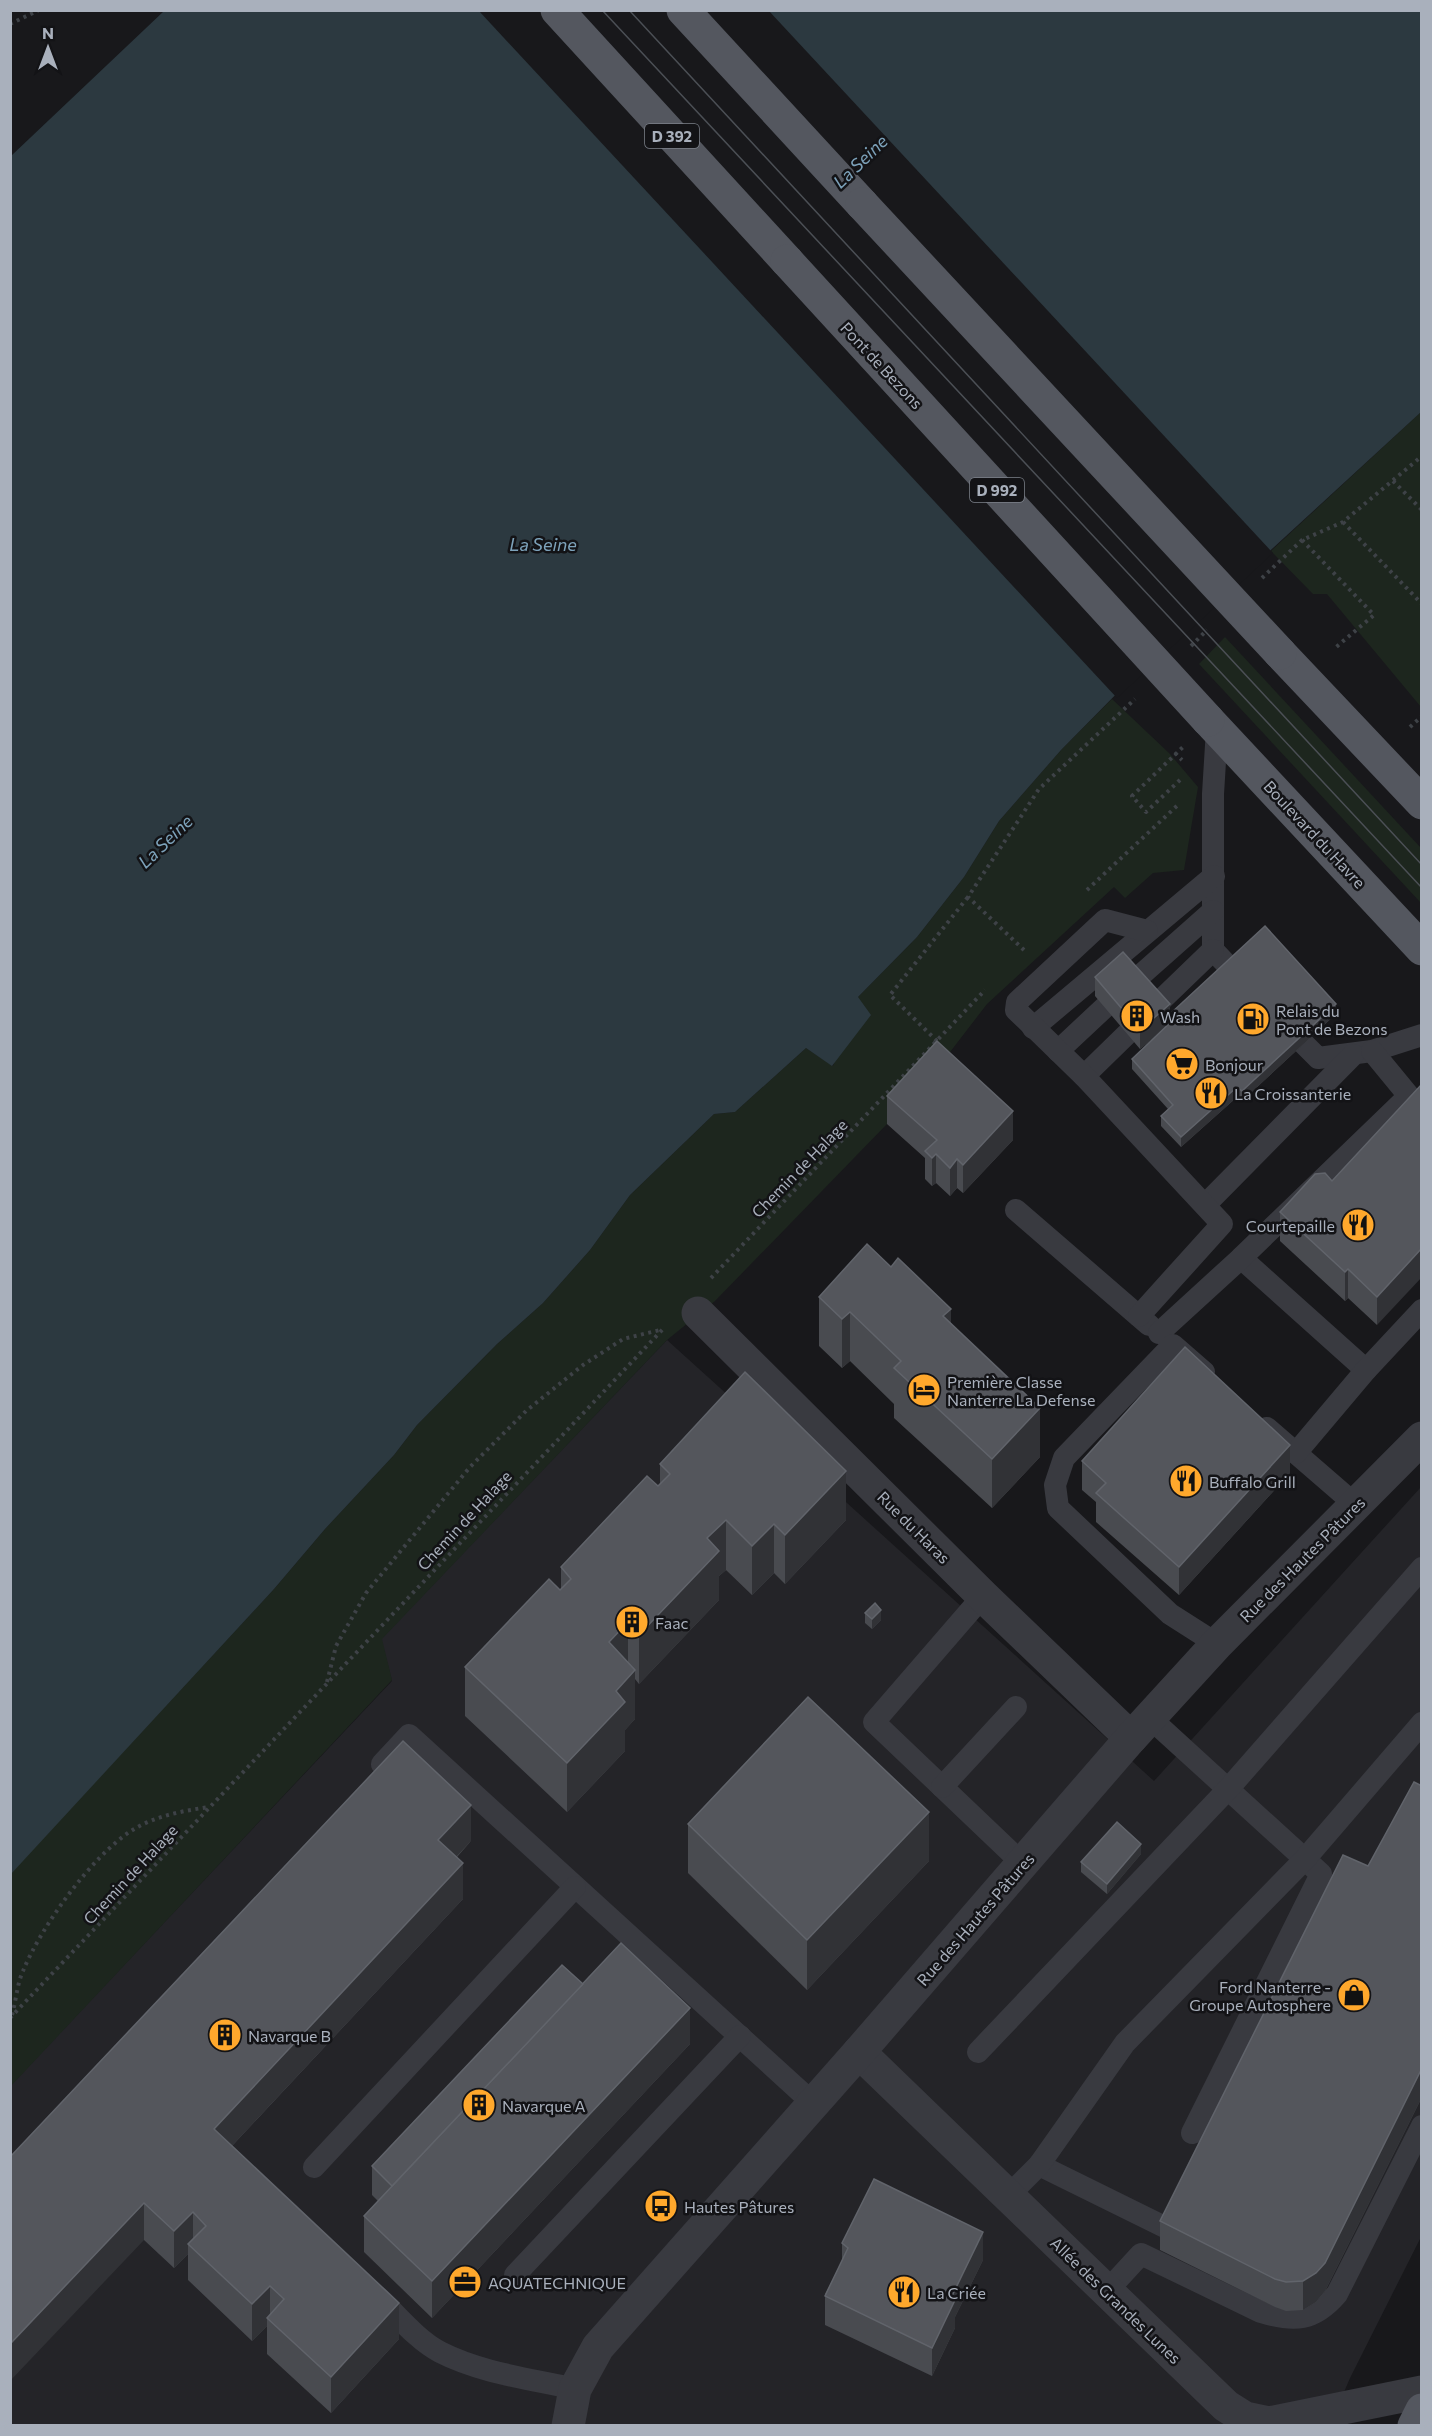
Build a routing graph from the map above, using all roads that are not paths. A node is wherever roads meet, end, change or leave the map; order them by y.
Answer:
1 (557, 10) edge
2 (683, 10) edge
3 (787, 261) joint
4 (1212, 724) junction
5 (1422, 803) edge
6 (1214, 876) junction
7 (1214, 910) junction
8 (1147, 931) junction
9 (1422, 949) edge
10 (1212, 950) junction
11 (1230, 968) edge
12 (1133, 982) edge
13 (1155, 1006) edge
14 (1105, 1007) edge
15 (1033, 1028) junction
16 (1127, 1034) edge
17 (1422, 1035) edge
18 (1304, 1044) edge
19 (1058, 1051) junction
20 (1362, 1053) junction
21 (1084, 1076) junction
22 (1205, 1204) junction
23 (1016, 1210) dead end
24 (1241, 1258) junction
25 (690, 1307) road end
26 (1422, 1310) edge
27 (1139, 1316) junction
28 (1166, 1339) junction
29 (1366, 1370) junction
30 (1217, 1383) edge
31 (1252, 1414) edge
32 (1422, 1438) edge
33 (1296, 1453) junction
34 (1357, 1506) junction
35 (1422, 1568) edge
36 (983, 1596) junction
37 (1217, 1644) junction
38 (1016, 1707) dead end
39 (1422, 1723) edge
40 (1140, 1728) junction
41 (369, 1779) edge
42 (942, 1787) junction
43 (1229, 1788) junction
44 (1305, 1859) junction
45 (1023, 1864) junction
46 (575, 1887) junction
47 (740, 2036) junction
48 (859, 2052) junction
49 (978, 2052) dead end
50 (814, 2104) junction
51 (1422, 2126) edge
52 (1192, 2133) dead end
53 (1039, 2165) junction
54 (314, 2167) dead end
55 (1008, 2196) junction
56 (1210, 2250) edge
57 (515, 2275) dead end
58 (360, 2279) edge
59 (1107, 2291) junction
60 (575, 2389) junction
61 (1422, 2392) edge
62 (1422, 2410) edge
63 (568, 2426) edge
64 (1414, 2426) edge

1 - 3 main road, Pont de Bezons / D 392
2 - 5 main road, bridge
3 - 4 main road, Pont de Bezons / D 992, bridge
4 - 6 lane
4 - 9 main road, Boulevard du Havre / D 992
6 - 7 lane
6 - 8 lane
7 - 10 lane
7 - 12 lane
8 - 15 lane
8 - 15 lane
10 - 11 lane
10 - 13 lane
14 - 19 lane
15 - 19 lane
16 - 21 lane
17 - 20 lane
18 - 20 lane
19 - 21 lane
20 - 22 lane
20 - 24 lane
21 - 22 lane
22 - 27 lane
23 - 27 lane
24 - 28 lane
24 - 29 lane
25 - 36 street, Rue du Haras
26 - 29 lane
27 - 28 lane
28 - 30 lane
28 - 37 lane
29 - 33 lane
31 - 33 lane
32 - 34 street, Rue des Hautes Pâtures
33 - 34 lane
34 - 37 street, Rue des Hautes Pâtures
35 - 43 lane
36 - 40 street, Rue du Haras
36 - 42 lane
37 - 40 street, Rue des Hautes Pâtures
38 - 42 lane
39 - 44 lane
40 - 43 lane
40 - 45 street, Rue des Hautes Pâtures
41 - 46 lane
42 - 45 lane
43 - 44 lane
43 - 49 lane
44 - 52 lane
44 - 53 lane
45 - 48 street, Rue des Hautes Pâtures
46 - 47 lane
46 - 54 lane
47 - 50 lane
47 - 57 lane
48 - 50 street, Rue des Hautes Pâtures
48 - 55 street, Allée des Grandes Lunes
50 - 60 street, Rue des Hautes Pâtures
51 - 59 lane
53 - 55 lane
53 - 56 lane
55 - 59 street, Allée des Grandes Lunes
58 - 60 lane
59 - 61 street, Allée des Grandes Lunes
60 - 63 street, Rue des Hautes Pâtures
62 - 64 main road

